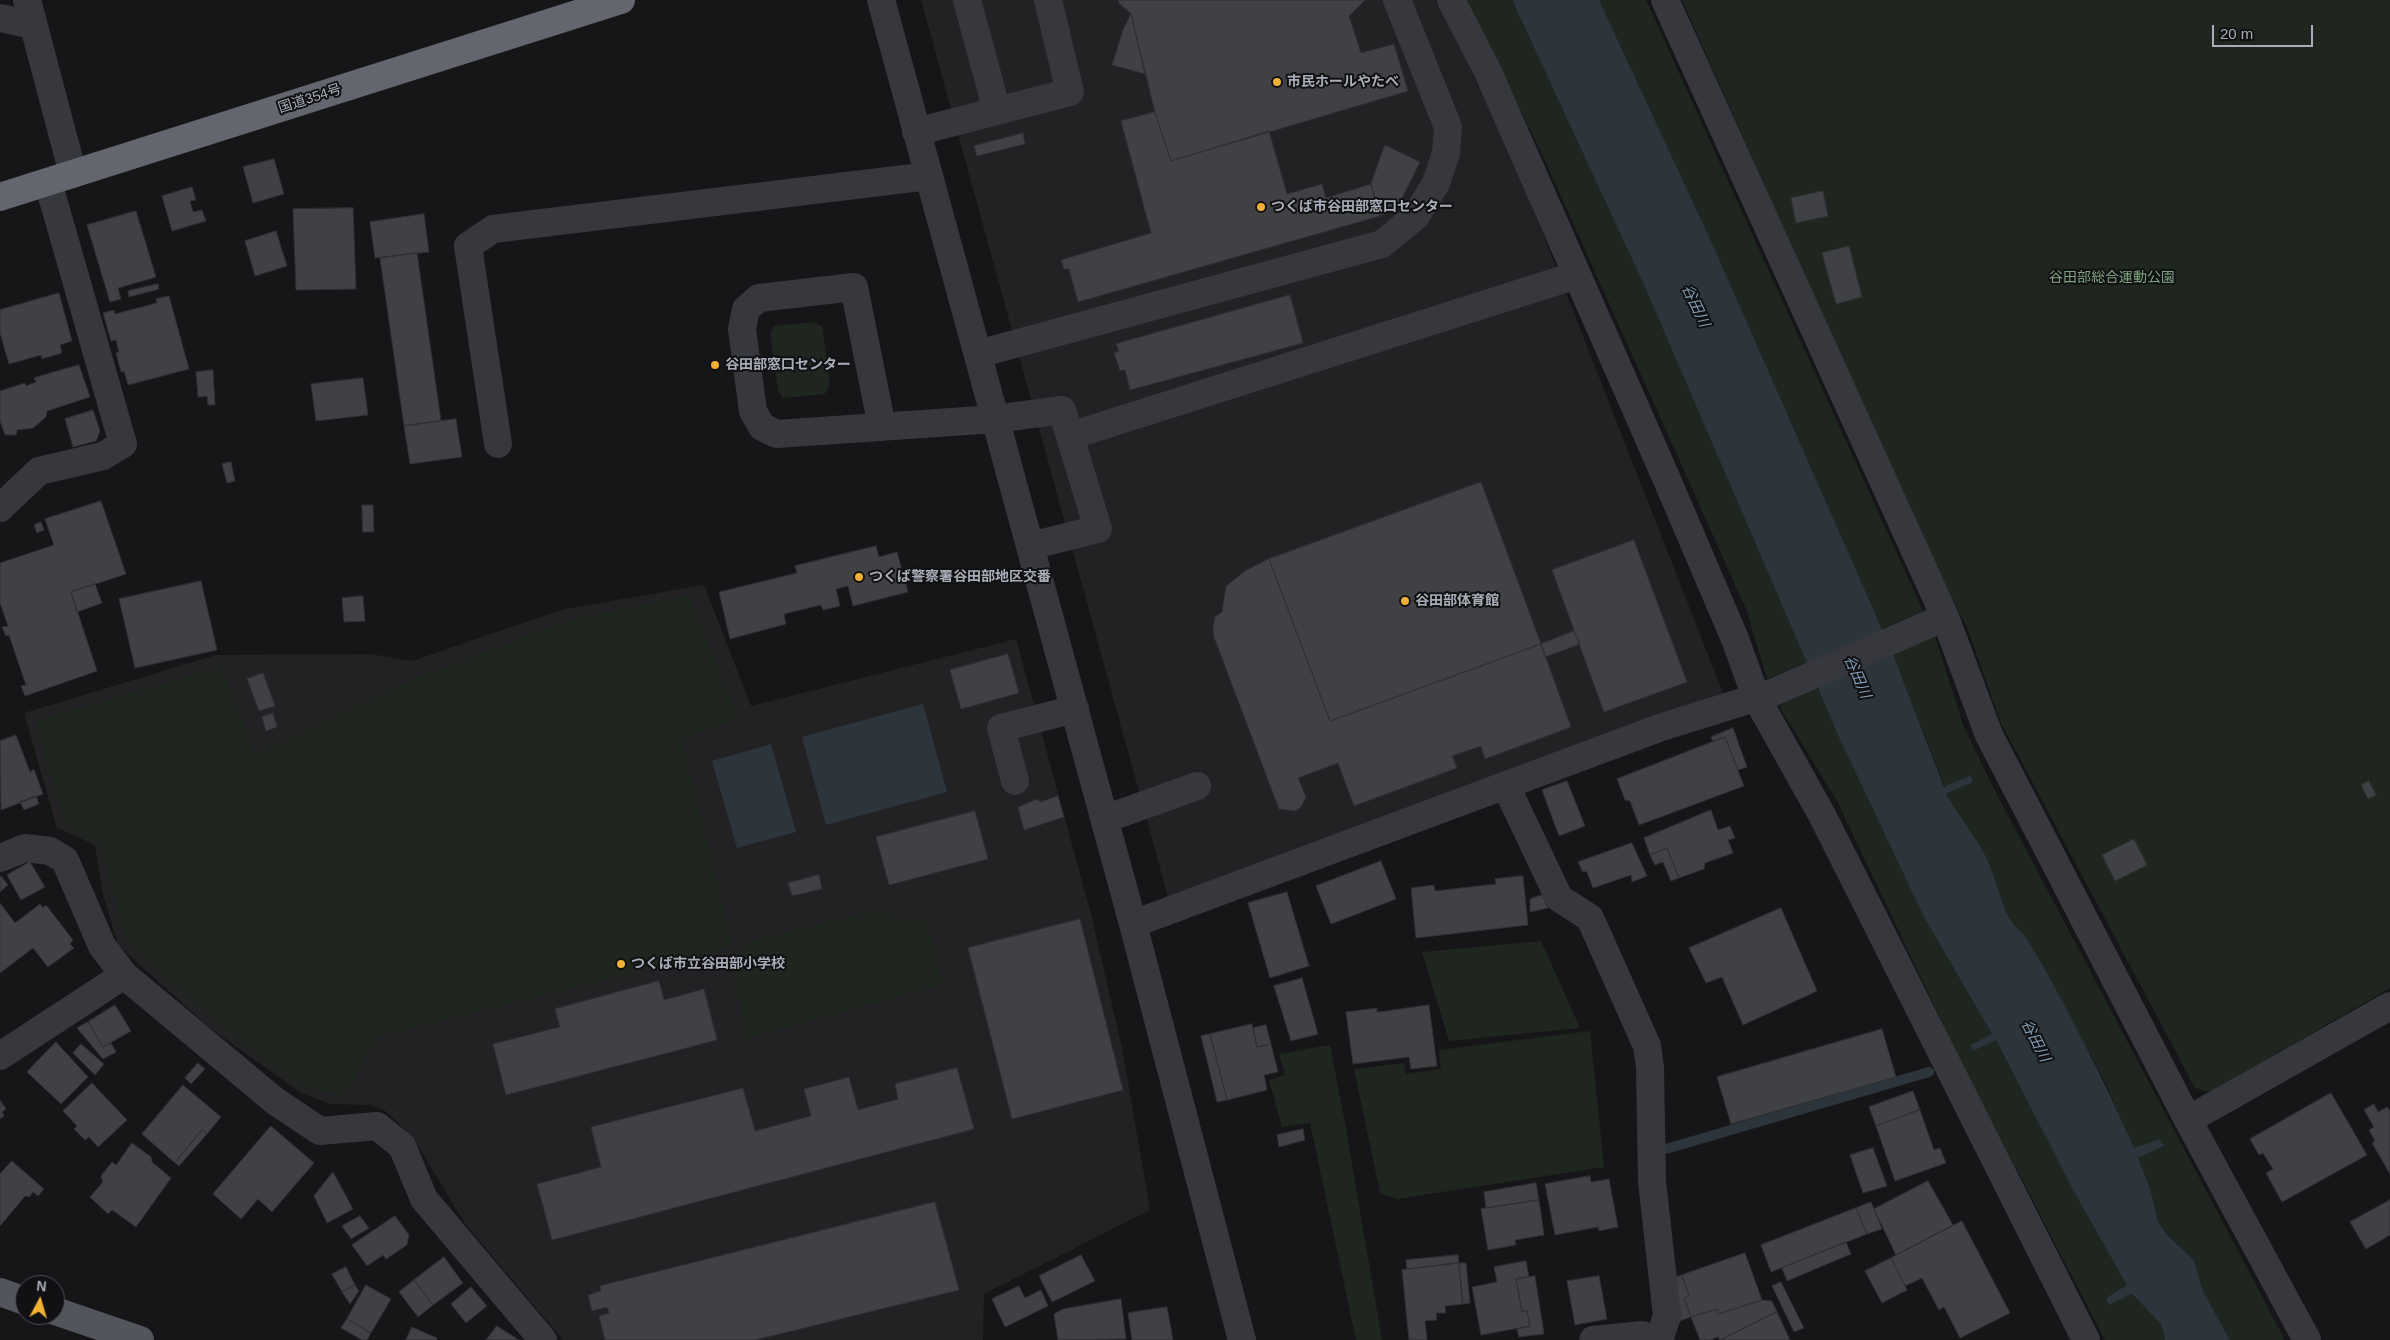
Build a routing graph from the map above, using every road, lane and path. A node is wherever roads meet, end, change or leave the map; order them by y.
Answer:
1 (621, 0) edge
2 (881, 0) edge
3 (966, 0) edge
4 (1048, 0) edge
5 (1398, 0) edge
6 (1451, 0) edge
7 (1665, 0) edge
8 (30, 13) edge
9 (0, 18) edge
10 (997, 111) junction
11 (916, 132) junction
12 (929, 176) junction
13 (60, 178) junction
14 (0, 197) edge
15 (1577, 275) junction
16 (978, 354) junction
17 (995, 419) junction
18 (882, 427) junction
19 (1070, 436) junction
20 (498, 444) dead end
21 (0, 508) edge
22 (1030, 546) junction
23 (1939, 620) junction
24 (1765, 695) junction
25 (1075, 709) junction
26 (1015, 781) dead end
27 (1197, 786) dead end
28 (1506, 786) junction
29 (1105, 819) junction
30 (0, 858) edge
31 (1134, 924) junction
32 (124, 975) junction
33 (2390, 1006) edge
34 (0, 1056) edge
35 (2188, 1120) junction
36 (0, 1292) edge
37 (15, 1297) edge
38 (65, 1314) edge
39 (140, 1340) edge
40 (543, 1340) edge
41 (1242, 1340) edge
42 (1593, 1340) edge
43 (1659, 1340) edge
44 (2086, 1340) edge
45 (2307, 1340) edge

1 - 13 highway, 国道354号
2 - 11 street
3 - 10 street
4 - 10 street
5 - 16 street
6 - 15 street
7 - 23 street
8 - 9 street
8 - 13 street
10 - 11 street
11 - 12 street
12 - 16 street
12 - 20 street
13 - 14 highway, 国道354号
13 - 21 street
15 - 19 street
15 - 24 street
16 - 17 street
17 - 18 street
17 - 19 street
17 - 22 street
18 - 18 street
19 - 22 street
22 - 25 street
23 - 24 street
23 - 35 street
24 - 28 street
24 - 44 street
25 - 26 street
25 - 29 street
27 - 29 street
28 - 31 street
28 - 43 street
29 - 31 street
30 - 32 street
31 - 41 street
32 - 34 street
32 - 40 street
33 - 35 street
35 - 45 street
36 - 37 main road
38 - 39 main road
42 - 43 street

